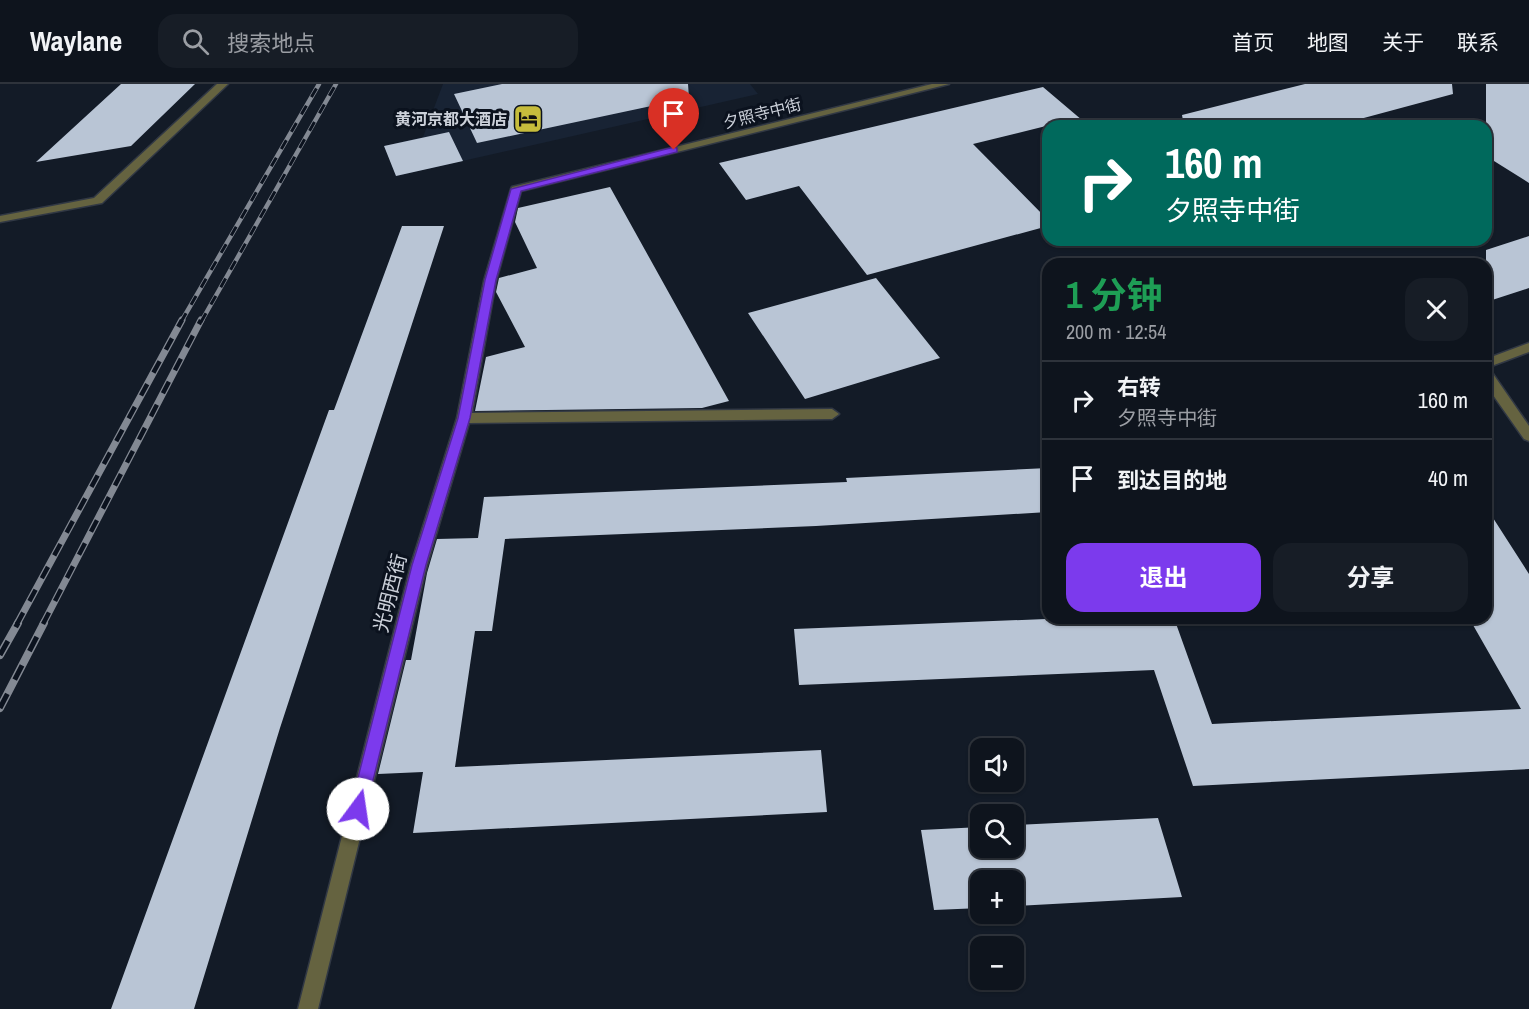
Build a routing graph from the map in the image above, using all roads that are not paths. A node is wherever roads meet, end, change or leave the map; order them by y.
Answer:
1 (223, 84) edge
2 (944, 84) edge
3 (516, 189) joint
4 (0, 219) edge
5 (1529, 348) edge
6 (1492, 362) edge
7 (1492, 383) edge
8 (832, 414) dead end
9 (464, 418) junction
10 (1529, 436) edge
11 (308, 1009) edge

1 - 4 street
2 - 3 street, 夕照寺中街
3 - 9 street, 光明西街
5 - 6 street
7 - 10 street
8 - 9 street
9 - 11 street, 光明西街

